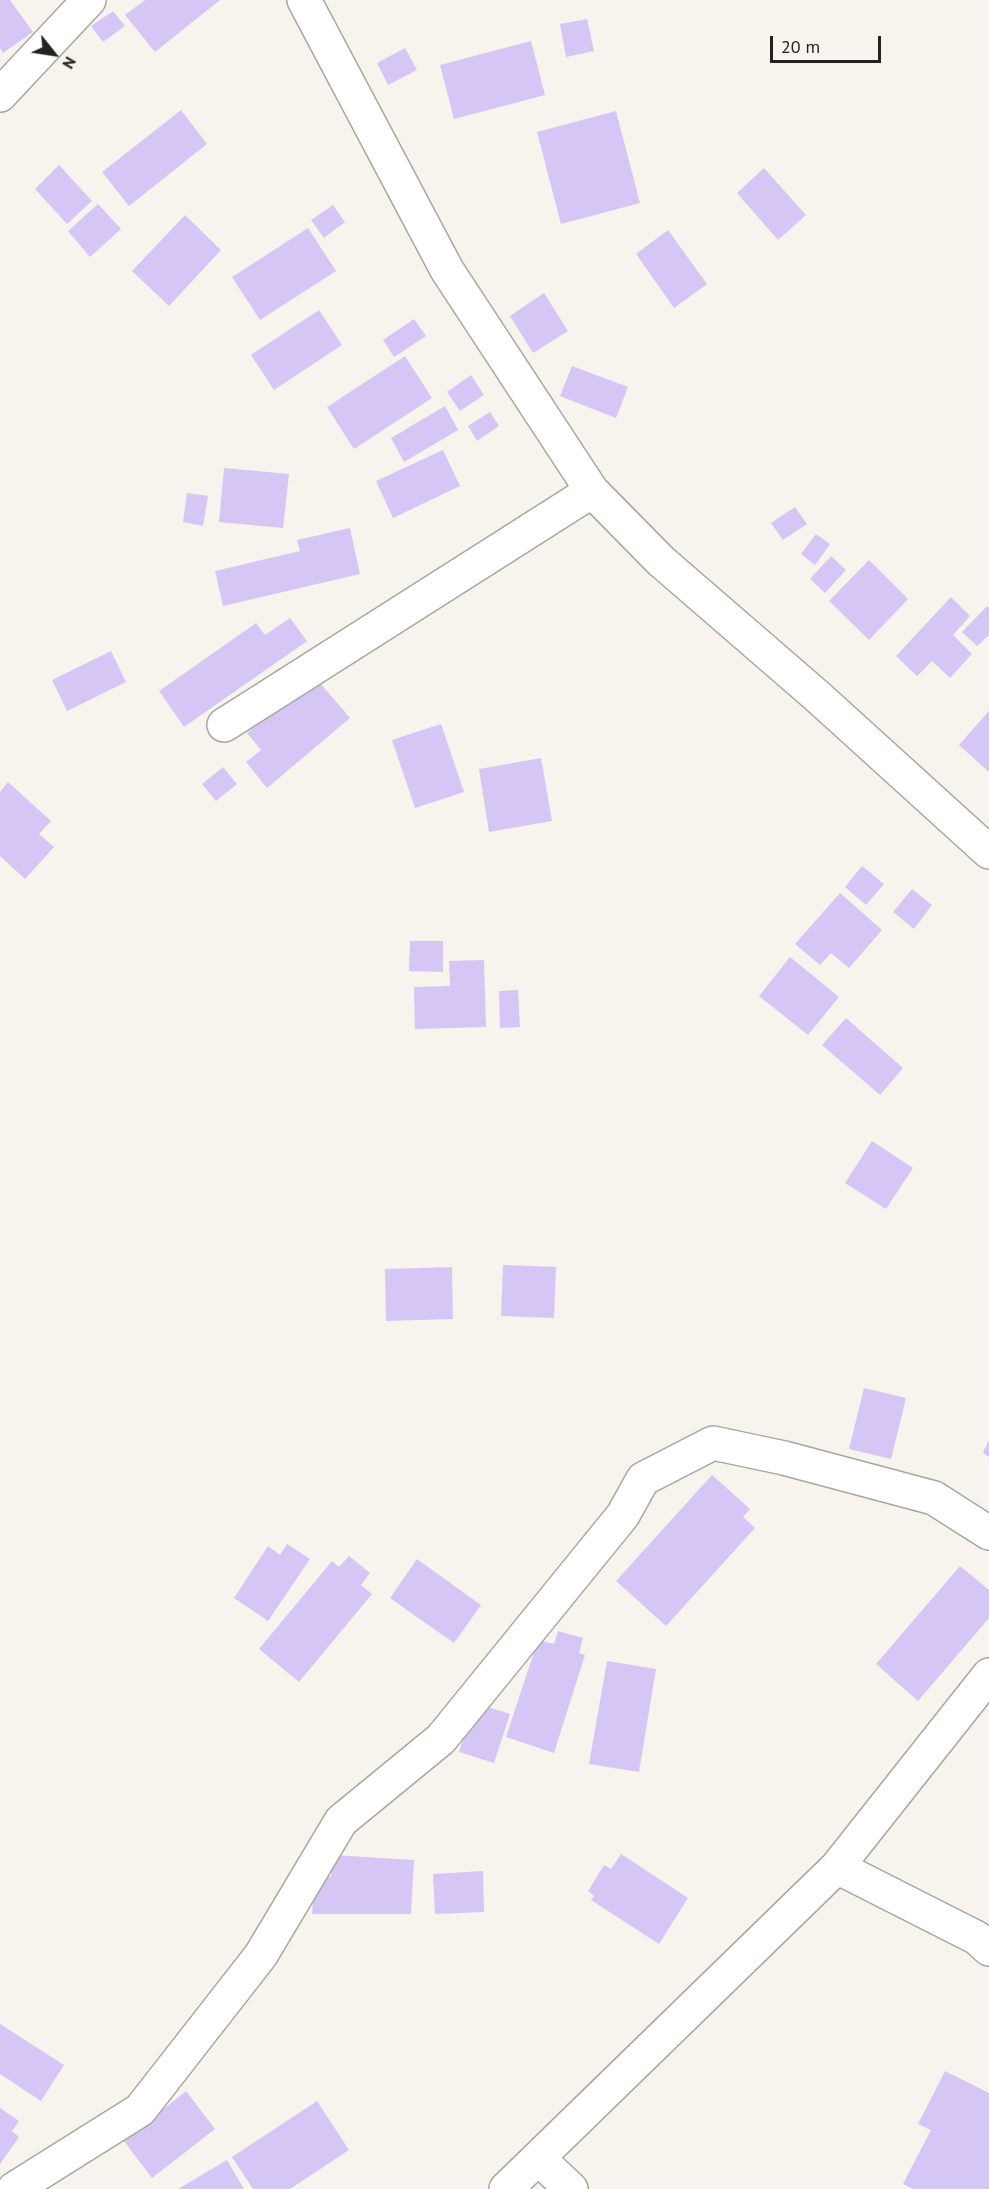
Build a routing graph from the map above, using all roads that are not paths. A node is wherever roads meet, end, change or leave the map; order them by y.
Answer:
1 (89, 0) edge
2 (304, 0) edge
3 (0, 95) edge
4 (592, 491) junction
5 (224, 725) dead end
6 (989, 852) edge
7 (989, 1533) edge
8 (989, 1675) edge
9 (837, 1867) junction
10 (989, 1948) edge
11 (538, 2158) junction
12 (14, 2189) edge
13 (506, 2189) edge
14 (571, 2189) edge

1 - 3 street
2 - 4 street
4 - 5 street
4 - 6 street
7 - 12 street
8 - 9 street
9 - 10 street
9 - 11 street
11 - 13 street
11 - 14 street

